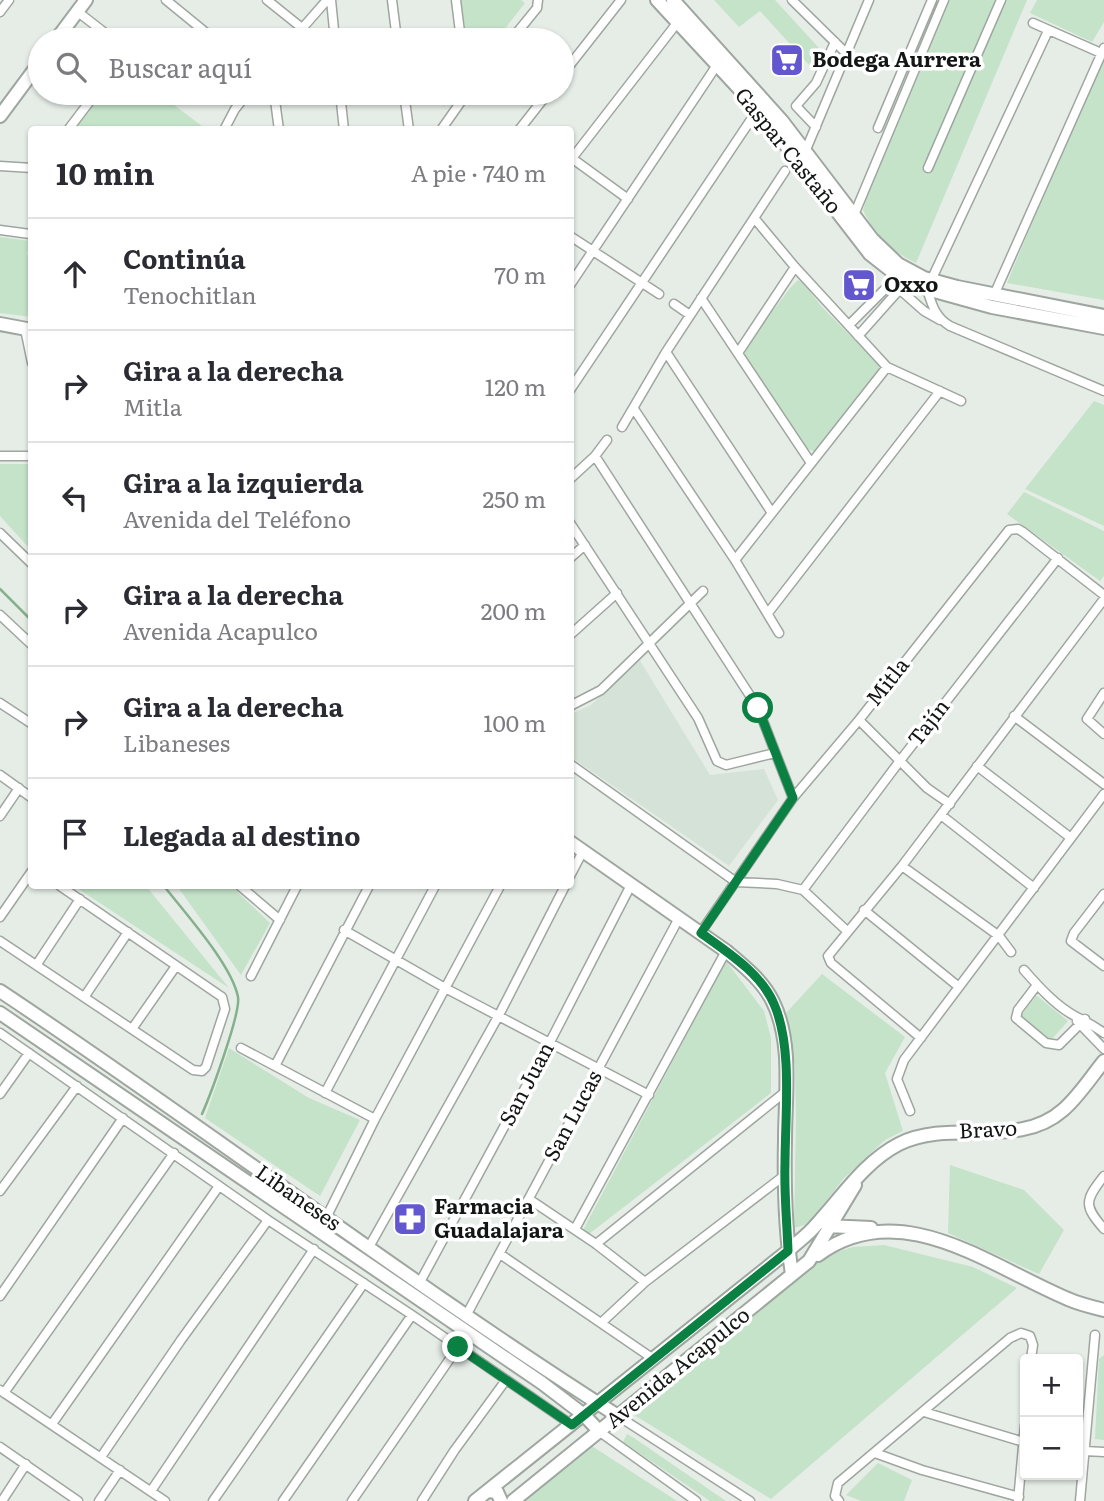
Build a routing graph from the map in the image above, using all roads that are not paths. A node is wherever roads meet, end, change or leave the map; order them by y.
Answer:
1 (9, 0) edge
2 (86, 0) edge
3 (166, 0) edge
4 (267, 0) edge
5 (329, 0) edge
6 (392, 0) edge
7 (456, 0) edge
8 (621, 0) edge
9 (657, 0) edge
10 (673, 0) edge
11 (792, 0) edge
12 (869, 0) edge
13 (932, 0) edge
14 (944, 0) edge
15 (1001, 0) edge
16 (538, 1) edge
17 (0, 12) edge
18 (78, 12) junction
19 (677, 23) junction
20 (1033, 23) dead end
21 (65, 28) edge
22 (99, 28) edge
23 (200, 28) edge
24 (302, 28) joint
25 (333, 28) edge
26 (396, 28) edge
27 (460, 28) edge
28 (520, 28) edge
29 (1048, 31) junction
30 (835, 42) junction
31 (1103, 51) edge
32 (847, 54) junction
33 (574, 60) edge
34 (717, 65) junction
35 (28, 78) edge
36 (87, 105) edge
37 (238, 105) edge
38 (276, 105) edge
39 (341, 105) edge
40 (406, 105) edge
41 (459, 105) edge
42 (539, 105) edge
43 (758, 109) junction
44 (0, 116) edge
45 (71, 126) edge
46 (226, 126) edge
47 (278, 126) edge
48 (344, 126) edge
49 (408, 126) edge
50 (444, 126) edge
51 (522, 126) edge
52 (816, 127) junction
53 (878, 128) dead end
54 (805, 152) junction
55 (574, 157) edge
56 (574, 161) edge
57 (0, 166) edge
58 (28, 168) edge
59 (928, 168) dead end
60 (785, 171) dead end
61 (628, 198) junction
62 (854, 215) junction
63 (755, 219) junction
64 (0, 230) edge
65 (28, 234) edge
66 (574, 239) edge
67 (592, 251) junction
68 (795, 267) junction
69 (574, 279) edge
70 (899, 282) junction
71 (641, 283) junction
72 (930, 285) junction
73 (659, 294) dead end
74 (994, 295) junction
75 (701, 298) junction
76 (674, 304) dead end
77 (690, 315) junction
78 (1104, 316) edge
79 (940, 320) junction
80 (0, 324) edge
81 (849, 325) junction
82 (1104, 328) edge
83 (28, 329) edge
84 (858, 336) junction
85 (666, 352) junction
86 (738, 353) junction
87 (887, 367) junction
88 (574, 384) edge
89 (940, 391) junction
90 (1104, 391) edge
91 (961, 401) dead end
92 (634, 409) junction
93 (622, 427) dead end
94 (607, 440) dead end
95 (0, 456) edge
96 (28, 456) edge
97 (595, 456) junction
98 (811, 463) junction
99 (574, 475) edge
100 (772, 513) junction
101 (574, 529) edge
102 (0, 533) edge
103 (585, 545) junction
104 (574, 555) edge
105 (1058, 558) junction
106 (28, 560) edge
107 (735, 560) junction
108 (703, 591) dead end
109 (617, 593) junction
110 (1104, 597) edge
111 (691, 602) junction
112 (768, 613) junction
113 (0, 615) edge
114 (574, 631) edge
115 (779, 633) dead end
116 (28, 641) edge
117 (649, 642) junction
118 (1104, 693) edge
119 (0, 703) edge
120 (574, 704) edge
121 (1014, 716) junction
122 (859, 720) junction
123 (28, 721) edge
124 (1104, 734) edge
125 (775, 753) junction
126 (900, 762) junction
127 (977, 766) junction
128 (574, 767) edge
129 (0, 775) edge
130 (1104, 784) edge
131 (19, 788) junction
132 (1104, 794) edge
133 (28, 795) edge
134 (793, 798) junction
135 (950, 804) junction
136 (941, 815) junction
137 (0, 816) edge
138 (1071, 838) junction
139 (574, 845) edge
140 (583, 851) junction
141 (902, 866) junction
142 (574, 868) edge
143 (28, 877) edge
144 (736, 882) junction
145 (631, 884) junction
146 (1034, 888) junction
147 (65, 889) edge
148 (243, 889) edge
149 (295, 889) edge
150 (367, 889) edge
151 (433, 889) edge
152 (498, 889) edge
153 (563, 889) edge
154 (803, 890) junction
155 (1104, 894) edge
156 (80, 899) junction
157 (864, 911) junction
158 (0, 917) edge
159 (679, 918) junction
160 (279, 920) junction
161 (344, 930) junction
162 (847, 931) junction
163 (128, 932) junction
164 (701, 933) junction
165 (999, 936) junction
166 (0, 941) edge
167 (726, 951) junction
168 (1011, 952) dead end
169 (395, 961) junction
170 (37, 964) junction
171 (176, 965) junction
172 (1104, 967) edge
173 (1024, 971) dead end
174 (251, 976) dead end
175 (1037, 985) junction
176 (959, 987) junction
177 (445, 988) junction
178 (0, 991) edge
179 (85, 996) junction
180 (0, 1013) edge
181 (499, 1015) junction
182 (1082, 1022) junction
183 (132, 1029) junction
184 (0, 1033) edge
185 (1104, 1033) edge
186 (921, 1038) junction
187 (550, 1042) junction
188 (242, 1048) dead end
189 (1104, 1049) edge
190 (29, 1053) junction
191 (1104, 1061) edge
192 (275, 1066) junction
193 (598, 1067) junction
194 (77, 1086) junction
195 (325, 1093) junction
196 (785, 1093) junction
197 (0, 1094) edge
198 (649, 1095) junction
199 (910, 1111) dead end
200 (123, 1118) junction
201 (375, 1119) junction
202 (174, 1153) junction
203 (785, 1175) junction
204 (1104, 1176) edge
205 (859, 1178) junction
206 (219, 1186) junction
207 (0, 1191) edge
208 (529, 1199) junction
209 (327, 1218) junction
210 (268, 1220) junction
211 (832, 1225) junction
212 (815, 1226) junction
213 (575, 1229) junction
214 (1104, 1230) edge
215 (888, 1232) junction
216 (596, 1244) junction
217 (369, 1247) junction
218 (314, 1250) junction
219 (788, 1251) junction
220 (500, 1254) junction
221 (809, 1261) junction
222 (792, 1274) junction
223 (420, 1282) junction
224 (645, 1282) junction
225 (364, 1283) junction
226 (0, 1296) edge
227 (1104, 1310) edge
228 (467, 1314) junction
229 (412, 1315) junction
230 (601, 1323) junction
231 (1095, 1335) dead end
232 (458, 1347) junction
233 (1032, 1354) edge
234 (502, 1356) junction
235 (652, 1358) junction
236 (493, 1371) junction
237 (506, 1380) junction
238 (2, 1392) edge
239 (598, 1404) junction
240 (924, 1412) junction
241 (584, 1415) junction
242 (618, 1416) junction
243 (52, 1424) junction
244 (572, 1425) junction
245 (600, 1432) junction
246 (1020, 1441) edge
247 (0, 1447) edge
248 (1085, 1451) junction
249 (875, 1452) junction
250 (1104, 1452) edge
251 (101, 1457) junction
252 (26, 1464) junction
253 (120, 1470) junction
254 (1020, 1480) edge
255 (150, 1491) junction
256 (488, 1491) junction
257 (1018, 1499) edge
258 (75, 1500) edge
259 (2, 1501) edge
260 (99, 1501) edge
261 (165, 1501) edge
262 (213, 1501) edge
263 (283, 1501) edge
264 (352, 1501) edge
265 (422, 1501) edge
266 (475, 1501) edge
267 (501, 1501) edge
268 (513, 1501) edge
269 (696, 1501) edge
270 (750, 1501) edge
271 (839, 1501) edge
272 (1080, 1501) edge

1 - 17 street
2 - 18 main road
3 - 23 street
4 - 24 street
5 - 24 street
5 - 25 street
6 - 26 street
7 - 27 street
8 - 33 street
9 - 19 main road, Gaspar Castaño
10 - 54 main road, Gaspar Castaño
11 - 30 street
12 - 32 street
13 - 53 street
14 - 62 street
15 - 59 street
16 - 28 street
18 - 21 main road
18 - 22 street
19 - 34 main road, Gaspar Castaño
19 - 55 street
20 - 29 street
29 - 31 street
29 - 72 street
30 - 32 street
30 - 52 street
31 - 74 street
32 - 52 street
34 - 43 main road, Gaspar Castaño
34 - 61 street
35 - 44 main road
36 - 45 street
37 - 46 street
38 - 47 street
39 - 48 street
40 - 49 street
41 - 50 street
42 - 51 street
43 - 70 main road, Gaspar Castaño
43 - 71 street
52 - 54 street
54 - 62 main road, Gaspar Castaño
56 - 61 street
57 - 58 street
60 - 63 street
61 - 67 street
62 - 72 main road, Gaspar Castaño
63 - 68 street
63 - 75 street
64 - 65 street
66 - 67 street
67 - 69 street
67 - 71 street
68 - 81 street
68 - 86 street
70 - 72 main road, Gaspar Castaño
70 - 79 street
70 - 81 street
70 - 84 street
71 - 73 street
71 - 88 street
72 - 74 main road
72 - 79 street
72 - 82 main road
74 - 78 main road
75 - 77 street
75 - 86 street
76 - 77 street
77 - 85 street
79 - 90 street
80 - 83 main road
81 - 84 street
84 - 87 street
85 - 92 street
85 - 100 street
86 - 98 street
87 - 89 street
87 - 98 street
89 - 91 street
89 - 112 street
92 - 93 street
92 - 107 street
94 - 97 street
95 - 96 street
97 - 99 street
97 - 111 street
98 - 100 street
100 - 107 street
101 - 103 street
102 - 106 street
103 - 104 street
103 - 109 street
105 - 110 street, Mitla
105 - 122 street, Mitla
105 - 126 street, Tajín
107 - 112 street
108 - 111 street
109 - 114 street
109 - 117 street
110 - 121 street
111 - 117 street
111 - 125 street
112 - 115 street
113 - 116 street
117 - 120 street
117 - 125 street
118 - 124 street
119 - 123 street
121 - 127 street
121 - 130 street
122 - 126 street
122 - 134 street, Mitla
125 - 134 street
126 - 135 street
126 - 154 street, Tajín
127 - 135 street
127 - 138 street
128 - 144 street
129 - 131 street
131 - 133 street
131 - 137 street
132 - 138 street
134 - 144 street, Mitla
135 - 136 street
136 - 141 street
136 - 146 street
138 - 146 street
139 - 140 main road
140 - 142 street
140 - 145 main road
141 - 157 street
141 - 165 street
143 - 158 street
144 - 154 street
144 - 164 street, Mitla
145 - 159 main road
145 - 187 street, San Juan
146 - 165 street
147 - 156 street
148 - 160 street
149 - 160 street
150 - 161 street
151 - 169 street
152 - 177 street
153 - 181 street
154 - 162 street
155 - 172 street
156 - 163 street
156 - 170 street
157 - 162 street
157 - 176 street
159 - 164 main road
159 - 193 street, San Lucas
160 - 174 street
161 - 169 street
161 - 192 street
162 - 186 street
163 - 171 street
163 - 179 street
164 - 167 main road
165 - 168 street
165 - 176 street
166 - 170 street
167 - 196 main road
167 - 198 street
169 - 177 street
169 - 195 street
170 - 179 street
171 - 183 street
171 - 183 street
173 - 175 street
175 - 182 street
175 - 182 street
176 - 186 street
177 - 181 street
177 - 201 street
178 - 209 main road, Libaneses
179 - 183 street
180 - 234 main road, Libaneses
181 - 187 street
181 - 217 street
182 - 185 street
182 - 189 street
184 - 190 street, Libaneses
186 - 199 street
187 - 193 street
187 - 223 street, San Juan
188 - 192 street
190 - 194 street, Libaneses
190 - 197 street
191 - 205 main road, Bravo
192 - 195 street
193 - 198 street
193 - 208 street, San Lucas
194 - 200 street, Libaneses
194 - 207 street
195 - 201 street
196 - 203 main road
196 - 216 street
198 - 213 street
200 - 202 street, Libaneses
200 - 226 street
201 - 209 street
202 - 206 street, Libaneses
202 - 238 street
203 - 219 main road
203 - 224 street
204 - 214 street
205 - 211 main road, Bravo
205 - 212 main road, Bravo
206 - 210 street, Libaneses
206 - 243 street
208 - 213 street
208 - 220 street, San Lucas
209 - 217 main road, Libaneses
210 - 218 street, Libaneses
210 - 251 street
211 - 212 main road
211 - 215 main road
211 - 221 main road, Avenida Acapulco
212 - 219 main road, Avenida Acapulco
213 - 216 street
215 - 221 main road
215 - 227 main road
216 - 224 street
217 - 223 main road, Libaneses
218 - 225 street, Libaneses
218 - 255 street
219 - 222 main road
219 - 235 main road, Avenida Acapulco
220 - 228 street, San Lucas
220 - 230 street
221 - 222 main road, Avenida Acapulco
222 - 242 main road, Avenida Acapulco
223 - 228 main road, Libaneses
224 - 230 street
225 - 229 street, Libaneses
225 - 262 street
228 - 239 main road, Libaneses
229 - 232 street, Libaneses
229 - 263 street
230 - 235 street
231 - 248 street
232 - 236 street, Libaneses
232 - 264 street
233 - 240 street
234 - 236 street
234 - 241 main road, Libaneses
235 - 239 main road, Avenida Acapulco
236 - 237 street, Libaneses
237 - 244 street, Libaneses
237 - 265 street
238 - 243 street
239 - 241 main road, Avenida Acapulco
239 - 242 main road, Libaneses
240 - 246 street
240 - 249 street
241 - 244 main road, Avenida Acapulco
241 - 245 main road, Libaneses
242 - 245 main road, Avenida Acapulco
242 - 270 street
243 - 251 street
244 - 256 main road, Avenida Acapulco
245 - 268 main road, Avenida Acapulco
245 - 269 street
247 - 252 street
248 - 250 street
248 - 272 street
249 - 257 street
249 - 271 street
251 - 253 street
252 - 258 street
252 - 259 street
253 - 255 street
253 - 260 street
254 - 257 street
255 - 261 street
256 - 266 main road, Avenida Acapulco
256 - 267 main road

